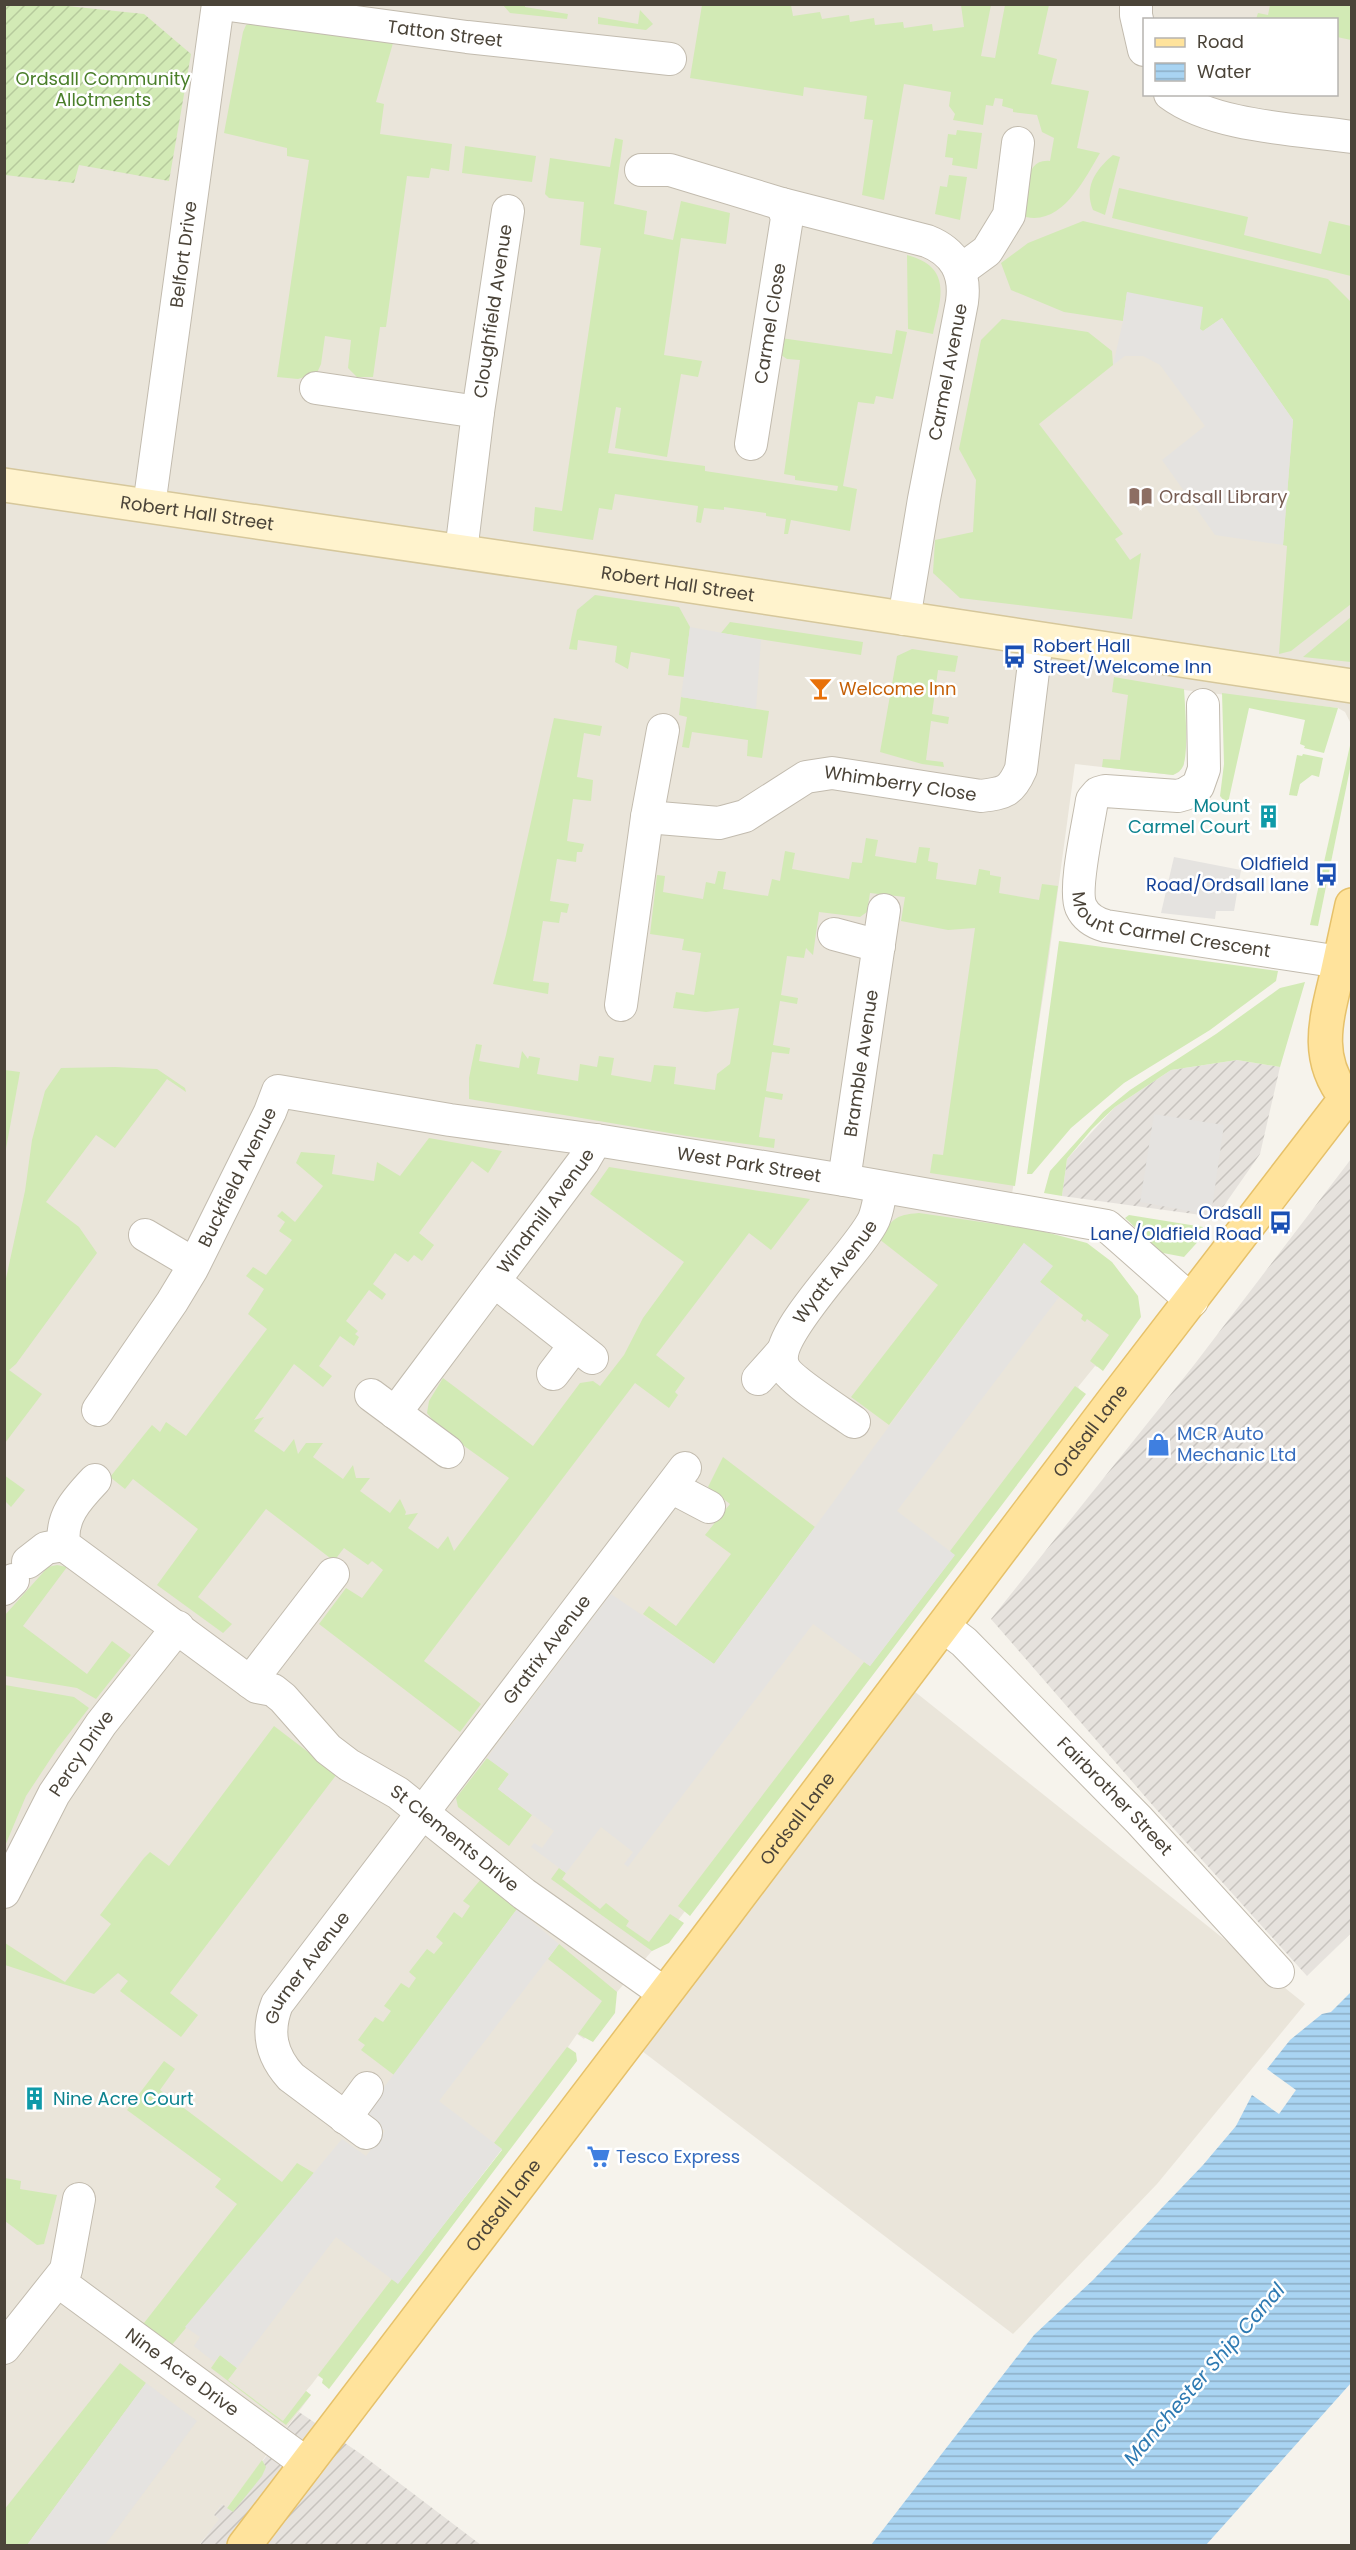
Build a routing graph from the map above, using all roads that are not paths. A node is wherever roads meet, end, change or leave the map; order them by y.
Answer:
1 (220, 4) edge
2 (1136, 4) edge
3 (1143, 46) edge
4 (670, 59) dead end
5 (1173, 96) edge
6 (1352, 137) edge
7 (1018, 143) dead end
8 (641, 170) dead end
9 (782, 204) junction
10 (508, 211) dead end
11 (961, 270) junction
12 (316, 388) dead end
13 (478, 412) junction
14 (751, 444) dead end
15 (4, 485) edge
16 (149, 506) junction
17 (461, 552) junction
18 (904, 619) junction
19 (1037, 639) junction
20 (1352, 686) edge
21 (1203, 705) dead end
22 (663, 730) dead end
23 (647, 817) junction
24 (1352, 905) edge
25 (884, 910) dead end
26 (834, 934) dead end
27 (879, 946) junction
28 (1340, 962) junction
29 (621, 1005) dead end
30 (278, 1091) joint
31 (1349, 1096) edge
32 (596, 1140) junction
33 (844, 1180) junction
34 (882, 1188) junction
35 (145, 1235) dead end
36 (194, 1264) junction
37 (494, 1281) junction
38 (1192, 1301) junction
39 (782, 1352) junction
40 (553, 1374) dead end
41 (758, 1379) dead end
42 (98, 1410) dead end
43 (854, 1422) dead end
44 (448, 1452) dead end
45 (95, 1480) dead end
46 (709, 1507) dead end
47 (64, 1545) junction
48 (333, 1574) dead end
49 (15, 1577) edge
50 (944, 1626) junction
51 (178, 1627) junction
52 (250, 1682) junction
53 (423, 1813) junction
54 (4, 1892) edge
55 (1278, 1972) dead end
56 (664, 1993) junction
57 (367, 2088) dead end
58 (79, 2199) dead end
59 (58, 2281) junction
60 (4, 2348) edge
61 (307, 2464) junction
62 (244, 2546) edge

1 - 4 street, Tatton Street
1 - 16 street, Belfort Drive
2 - 3 street
5 - 6 street
7 - 11 street
8 - 9 street
9 - 11 street
9 - 14 street, Carmel Close
10 - 13 street, Cloughfield Avenue
11 - 18 street, Carmel Avenue
12 - 13 street, Cloughfield Avenue
13 - 17 street, Cloughfield Avenue
15 - 16 street, Robert Hall Street
16 - 17 street, Robert Hall Street
17 - 18 street, Robert Hall Street
18 - 19 street, Robert Hall Street
19 - 20 street, Robert Hall Street
19 - 23 street, Whimberry Close
21 - 28 street, Mount Carmel Crescent
22 - 23 street
23 - 29 street
24 - 28 main road
25 - 27 street, Bramble Avenue
26 - 27 street
27 - 33 street, Bramble Avenue
28 - 31 main road
30 - 32 street, West Park Street
30 - 36 street, Buckfield Avenue
31 - 38 main road, Ordsall Lane
32 - 33 street, West Park Street
32 - 37 street, Windmill Avenue
33 - 34 street, West Park Street
34 - 38 street, West Park Street
34 - 39 street, Wyatt Avenue
35 - 36 street, Buckfield Avenue
36 - 42 street, Buckfield Avenue
37 - 40 street, Windmill Avenue
37 - 44 street, Windmill Avenue
38 - 50 main road, Ordsall Lane
39 - 41 street, Wyatt Avenue
39 - 43 street
45 - 47 street
46 - 53 street, Gratrix Avenue
47 - 49 street
47 - 51 street, St Clements Drive
48 - 52 street
50 - 55 street, Fairbrother Street
50 - 56 main road, Ordsall Lane
51 - 52 street, St Clements Drive
51 - 54 street, Percy Drive
52 - 53 street, St Clements Drive
53 - 56 street, St Clements Drive
53 - 57 street, Gurner Avenue
56 - 61 main road, Ordsall Lane
58 - 59 street
59 - 60 street
59 - 61 street, Nine Acre Drive
61 - 62 main road, Ordsall Lane

